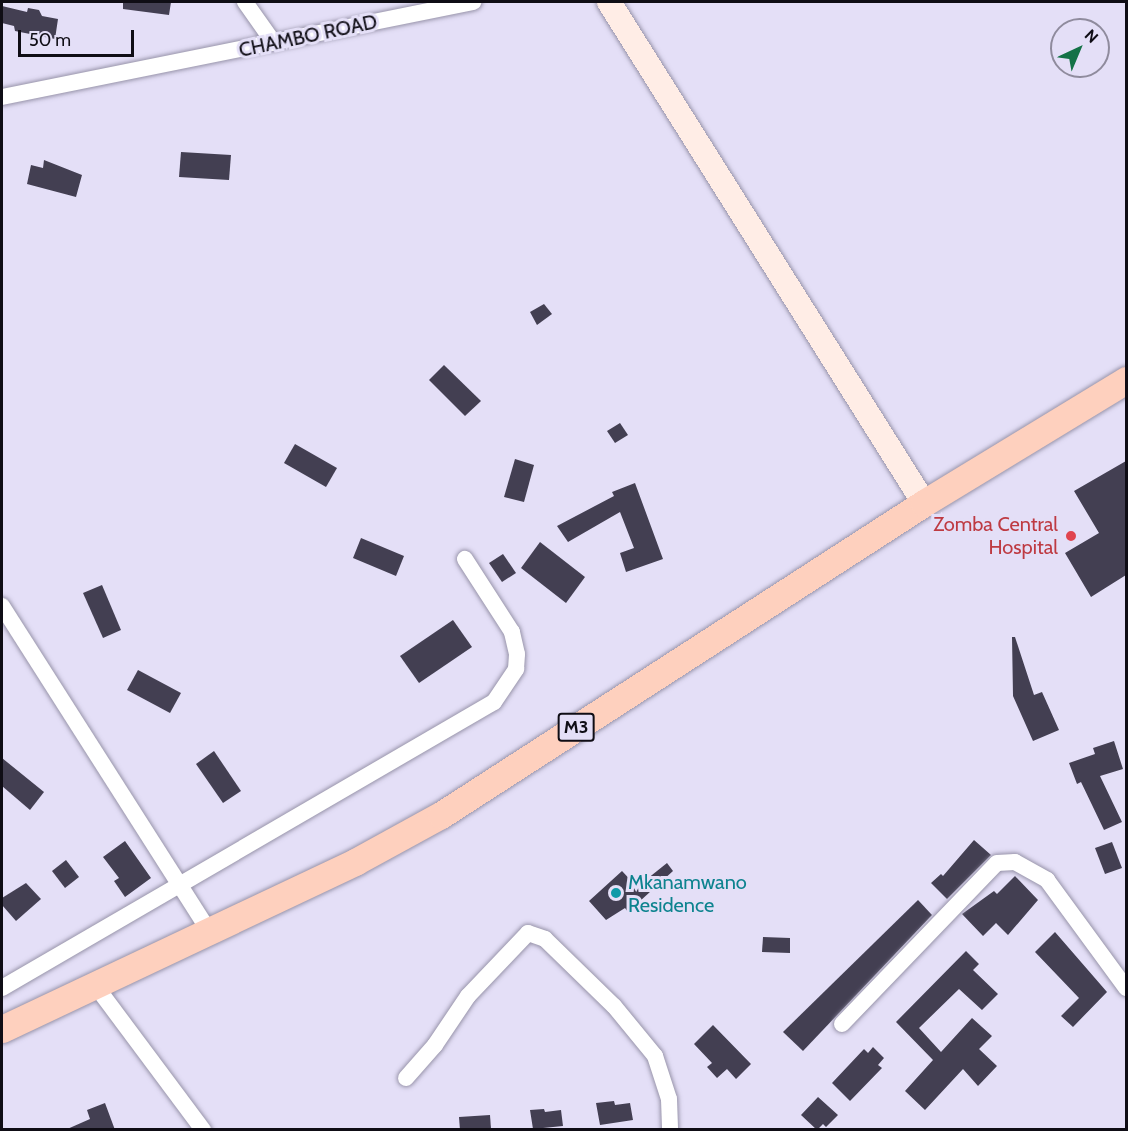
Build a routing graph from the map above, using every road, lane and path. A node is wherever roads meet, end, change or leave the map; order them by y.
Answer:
1 (245, 2) edge
2 (474, 2) edge
3 (609, 2) edge
4 (274, 44) junction
5 (2, 97) edge
6 (1126, 380) edge
7 (924, 502) junction
8 (465, 559) dead end
9 (2, 606) edge
10 (178, 883) junction
11 (210, 932) junction
12 (95, 985) junction
13 (2, 988) edge
14 (1126, 988) edge
15 (842, 1024) dead end
16 (2, 1029) edge
17 (406, 1078) dead end
18 (203, 1130) edge
19 (670, 1130) edge

1 - 4 street
2 - 4 street, CHAMBO ROAD
3 - 7 main road
4 - 5 street, CHAMBO ROAD
6 - 7 highway, M3
7 - 11 highway, M3
8 - 10 street
9 - 10 street
10 - 11 street
10 - 13 street
11 - 12 highway, M3
12 - 16 highway, M3
12 - 18 street
14 - 15 street
17 - 19 street

